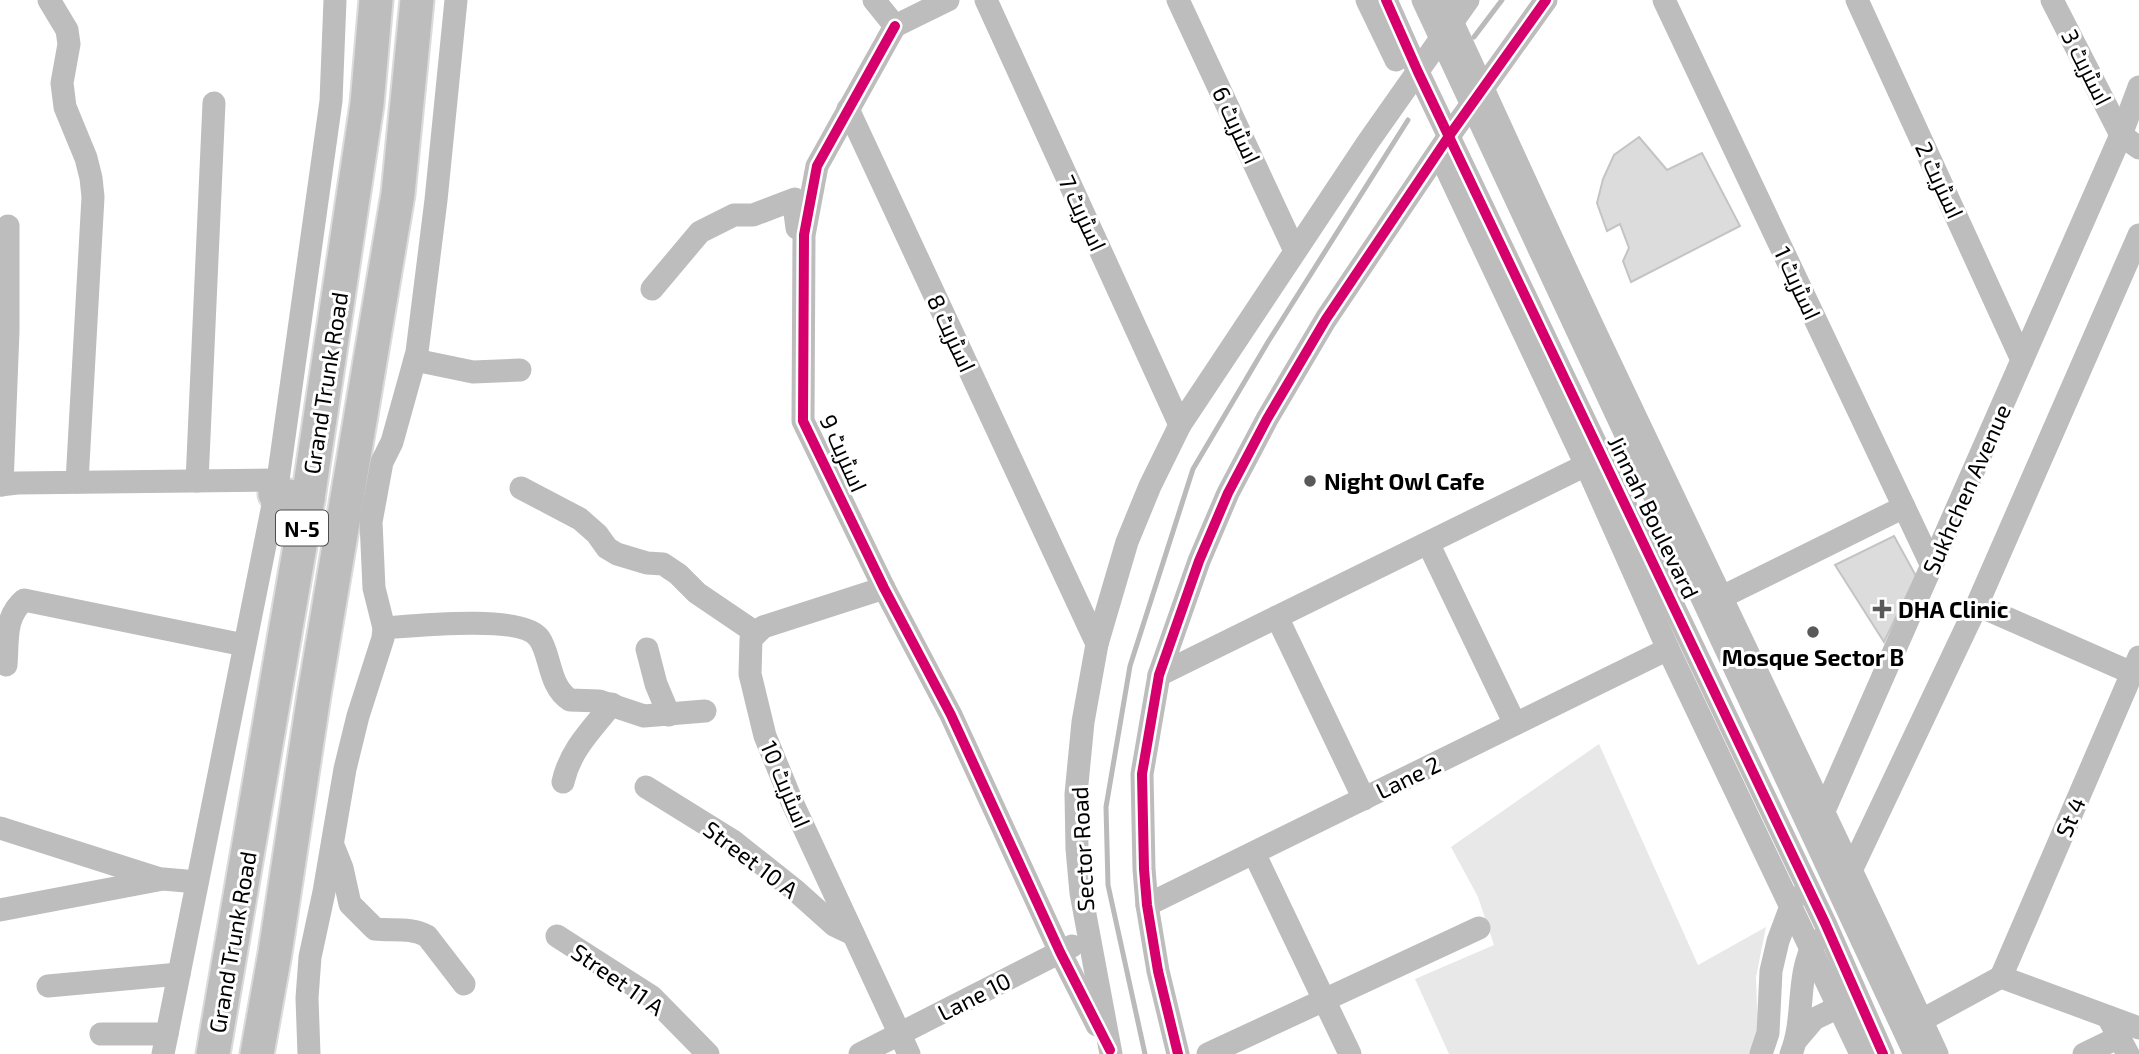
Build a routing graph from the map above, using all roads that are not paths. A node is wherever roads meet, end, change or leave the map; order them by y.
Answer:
1 (49, 0) edge
2 (335, 0) edge
3 (376, 0) edge
4 (417, 0) edge
5 (456, 0) edge
6 (874, 0) edge
7 (948, 0) edge
8 (986, 0) edge
9 (1178, 0) edge
10 (1367, 0) edge
11 (1385, 0) edge
12 (1423, 0) edge
13 (1442, 0) edge
14 (1468, 0) edge
15 (1546, 0) edge
16 (1664, 0) edge
17 (1857, 0) edge
18 (2052, 0) edge
19 (895, 26) junction
20 (1447, 32) junction
21 (1413, 79) junction
22 (2139, 88) edge
23 (1477, 96) junction
24 (331, 101) junction
25 (214, 103) dead end
26 (367, 104) junction
27 (848, 109) junction
28 (2130, 141) edge
29 (1444, 144) junction
30 (8, 226) dead end
31 (804, 235) junction
32 (2139, 235) edge
33 (1295, 251) junction
34 (652, 289) dead end
35 (415, 359) junction
36 (2022, 360) junction
37 (520, 370) dead end
38 (1180, 425) junction
39 (369, 455) junction
40 (1586, 465) junction
41 (197, 481) junction
42 (77, 482) junction
43 (1, 485) edge
44 (276, 487) junction
45 (521, 488) dead end
46 (308, 499) junction
47 (1904, 507) junction
48 (1428, 542) junction
49 (1932, 566) junction
50 (884, 588) junction
51 (1722, 597) junction
52 (1978, 605) junction
53 (1277, 617) junction
54 (384, 628) junction
55 (756, 633) junction
56 (1097, 644) junction
57 (244, 645) junction
58 (647, 649) dead end
59 (1668, 649) junction
60 (6, 665) dead end
61 (2136, 665) edge
62 (1159, 675) junction
63 (1750, 678) junction
64 (1706, 700) junction
65 (612, 704) junction
66 (705, 711) dead end
67 (669, 715) junction
68 (1516, 724) junction
69 (563, 782) dead end
70 (646, 787) dead end
71 (1364, 799) junction
72 (1823, 813) junction
73 (0, 828) edge
74 (1813, 836) junction
75 (332, 845) junction
76 (1254, 853) junction
77 (1852, 870) junction
78 (1802, 876) junction
79 (163, 880) junction
80 (197, 882) junction
81 (1839, 892) junction
82 (1147, 905) junction
83 (1791, 906) junction
84 (0, 910) edge
85 (1825, 923) junction
86 (1479, 928) dead end
87 (853, 934) junction
88 (556, 936) dead end
89 (1088, 937) junction
90 (1811, 948) junction
91 (1060, 952) junction
92 (179, 974) junction
93 (2001, 977) junction
94 (464, 984) dead end
95 (48, 986) dead end
96 (1324, 1000) junction
97 (1839, 1007) junction
98 (1922, 1020) junction
99 (101, 1034) dead end
100 (2123, 1034) edge
101 (165, 1044) edge
102 (904, 1044) edge
103 (1794, 1047) edge
104 (1111, 1052) edge
105 (212, 1054) edge
106 (257, 1054) edge
107 (309, 1054) edge
108 (708, 1054) edge
109 (860, 1054) edge
110 (1178, 1054) edge
111 (1208, 1054) edge
112 (1350, 1054) edge
113 (1760, 1054) edge
114 (1861, 1054) edge
115 (1883, 1054) edge
116 (1915, 1054) edge
117 (1937, 1054) edge
118 (2084, 1054) edge

1 - 42 street
2 - 24 street
3 - 26 highway, Grand Trunk Road / N-5
4 - 39 highway, Grand Trunk Road / N-5
5 - 35 street
6 - 19 street
7 - 19 street
8 - 38 street, اسٹریٹ 7
9 - 33 street, اسٹریٹ 6
10 - 21 street
11 - 21 street, Jinnah Boulevard
12 - 20 street, Jinnah Boulevard
13 - 20 street
14 - 20 street, Sector Road
15 - 23 street
16 - 47 street, اسٹریٹ 1
17 - 36 street, اسٹریٹ 2
18 - 28 street, اسٹریٹ 3
19 - 27 street
20 - 21 street, Sector Road
20 - 23 street, Jinnah Boulevard
21 - 29 street, Jinnah Boulevard
21 - 33 street, Sector Road
22 - 28 street, Sukhchen Avenue
23 - 29 street
23 - 51 street
23 - 63 street, Jinnah Boulevard
24 - 26 street
24 - 44 street
25 - 41 street
26 - 46 highway, Grand Trunk Road / N-5
27 - 31 street, اسٹریٹ 9
27 - 56 street, اسٹریٹ 8
28 - 36 street, Sukhchen Avenue
29 - 40 street
29 - 62 street
29 - 64 street, Jinnah Boulevard
30 - 43 street
31 - 34 street
31 - 50 street, اسٹریٹ 9
32 - 52 street
33 - 38 street, Sector Road
35 - 37 street
35 - 39 street
36 - 49 street, Sukhchen Avenue
38 - 56 street, Sector Road
39 - 54 street
39 - 106 highway, Grand Trunk Road / N-5
40 - 48 street
40 - 59 street
41 - 42 street
41 - 44 street
42 - 43 street
44 - 46 highway
44 - 57 street
45 - 55 street
46 - 105 highway, Grand Trunk Road / N-5
47 - 49 street, اسٹریٹ 1
47 - 51 street
48 - 53 street
48 - 68 street
49 - 72 street, Sukhchen Avenue
50 - 55 street
50 - 91 street, اسٹریٹ 9
51 - 63 street
52 - 61 street
52 - 77 street
53 - 62 street
53 - 71 street
54 - 65 street
54 - 75 street
55 - 87 street, اسٹریٹ 10
56 - 89 street, Sector Road
57 - 60 street
57 - 80 street
58 - 67 street
59 - 64 street
59 - 68 street, Lane 2
61 - 93 street, St 4
62 - 82 street
63 - 72 street
63 - 74 street, Jinnah Boulevard
64 - 78 street, Jinnah Boulevard
64 - 83 street
65 - 67 street
65 - 69 street
66 - 67 street
68 - 71 street, Lane 2
70 - 87 street, Street 10 A
71 - 76 street, Lane 2
72 - 74 street, Sukhchen Avenue
72 - 77 street
73 - 79 street
74 - 78 street, Sukhchen Avenue
74 - 81 street, Jinnah Boulevard
75 - 94 street
75 - 107 street
76 - 82 street, Lane 2
76 - 96 street
77 - 81 street
77 - 98 street
78 - 83 street, Sukhchen Avenue
78 - 85 street, Jinnah Boulevard
79 - 80 street
79 - 84 street
80 - 92 street
81 - 85 street
81 - 116 street, Jinnah Boulevard
82 - 110 street
83 - 90 street
83 - 113 street, Sukhchen Avenue
85 - 90 street
85 - 115 street, Jinnah Boulevard
86 - 96 street
87 - 102 street, اسٹریٹ 10
88 - 108 street, Street 11 A
89 - 91 street, Lane 10
89 - 104 street, Sector Road
90 - 97 street
90 - 103 street
91 - 102 street, Lane 10
91 - 104 street, اسٹریٹ 9
92 - 95 street
92 - 101 street
93 - 98 street
93 - 100 street
96 - 111 street
96 - 112 street
97 - 103 street
97 - 114 street
98 - 117 street
99 - 101 street
100 - 118 street
102 - 109 street, Lane 10

